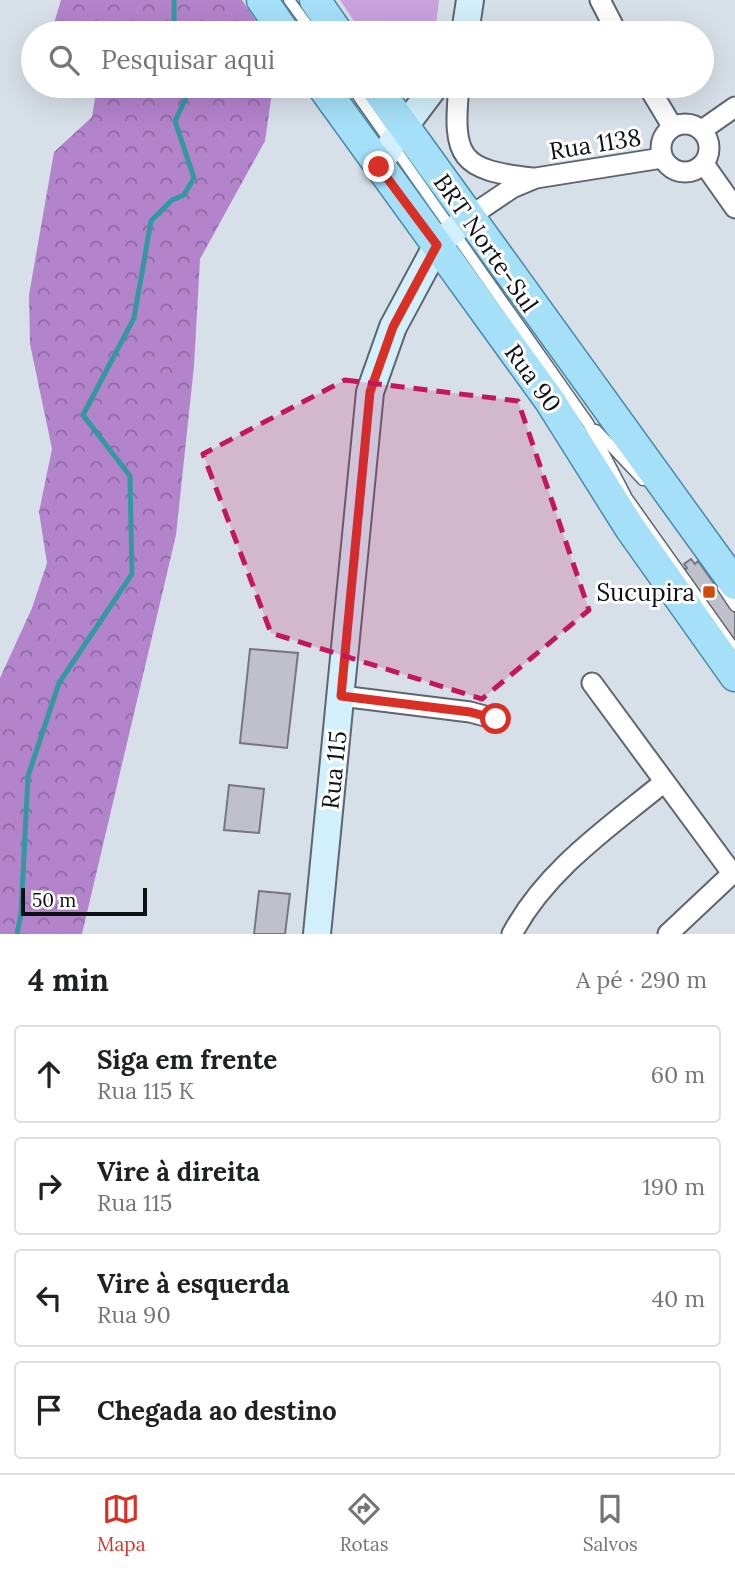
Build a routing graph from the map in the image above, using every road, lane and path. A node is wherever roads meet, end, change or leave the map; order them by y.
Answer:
1 (262, 0) edge
2 (289, 0) edge
3 (315, 0) edge
4 (470, 0) edge
5 (600, 0) edge
6 (277, 21) edge
7 (304, 21) edge
8 (330, 21) edge
9 (467, 21) edge
10 (611, 21) edge
11 (335, 98) edge
12 (359, 98) edge
13 (378, 98) edge
14 (426, 98) edge
15 (458, 98) edge
16 (656, 98) edge
17 (735, 107) edge
18 (673, 126) junction
19 (702, 130) junction
20 (392, 146) junction
21 (662, 158) junction
22 (704, 164) junction
23 (536, 178) junction
24 (735, 208) edge
25 (453, 231) junction
26 (588, 423) junction
27 (650, 488) dead end
28 (659, 498) dead end
29 (706, 564) dead end
30 (724, 579) edge
31 (735, 606) edge
32 (735, 650) edge
33 (735, 676) edge
34 (592, 684) dead end
35 (341, 696) junction
36 (496, 719) dead end
37 (663, 783) junction
38 (734, 872) edge
39 (317, 934) edge
40 (512, 934) edge
41 (668, 934) edge

1 - 6 main road
2 - 7 lane
3 - 8 main road
4 - 9 street
5 - 10 street
11 - 20 main road, Rua 90
12 - 20 lane
13 - 20 main road, Rua 90
14 - 20 street
15 - 23 street, Rua 1138
16 - 18 street
17 - 19 street
18 - 19 street
18 - 21 street
19 - 22 street
20 - 25 main road, Rua 90
20 - 25 main road, Rua 90
21 - 22 street
21 - 23 street, Rua 1138
22 - 24 street
23 - 25 street, Rua 1138
25 - 26 lane, BRT Norte-Sul
25 - 30 main road, Rua 90
25 - 33 main road, Rua 90
25 - 35 street, Rua 115
26 - 27 lane, BRT Norte-Sul
26 - 32 lane, BRT Norte-Sul
28 - 29 lane
30 - 31 lane
34 - 37 street
35 - 36 street
35 - 39 street, Rua 115
37 - 38 street
37 - 40 street
38 - 41 street

